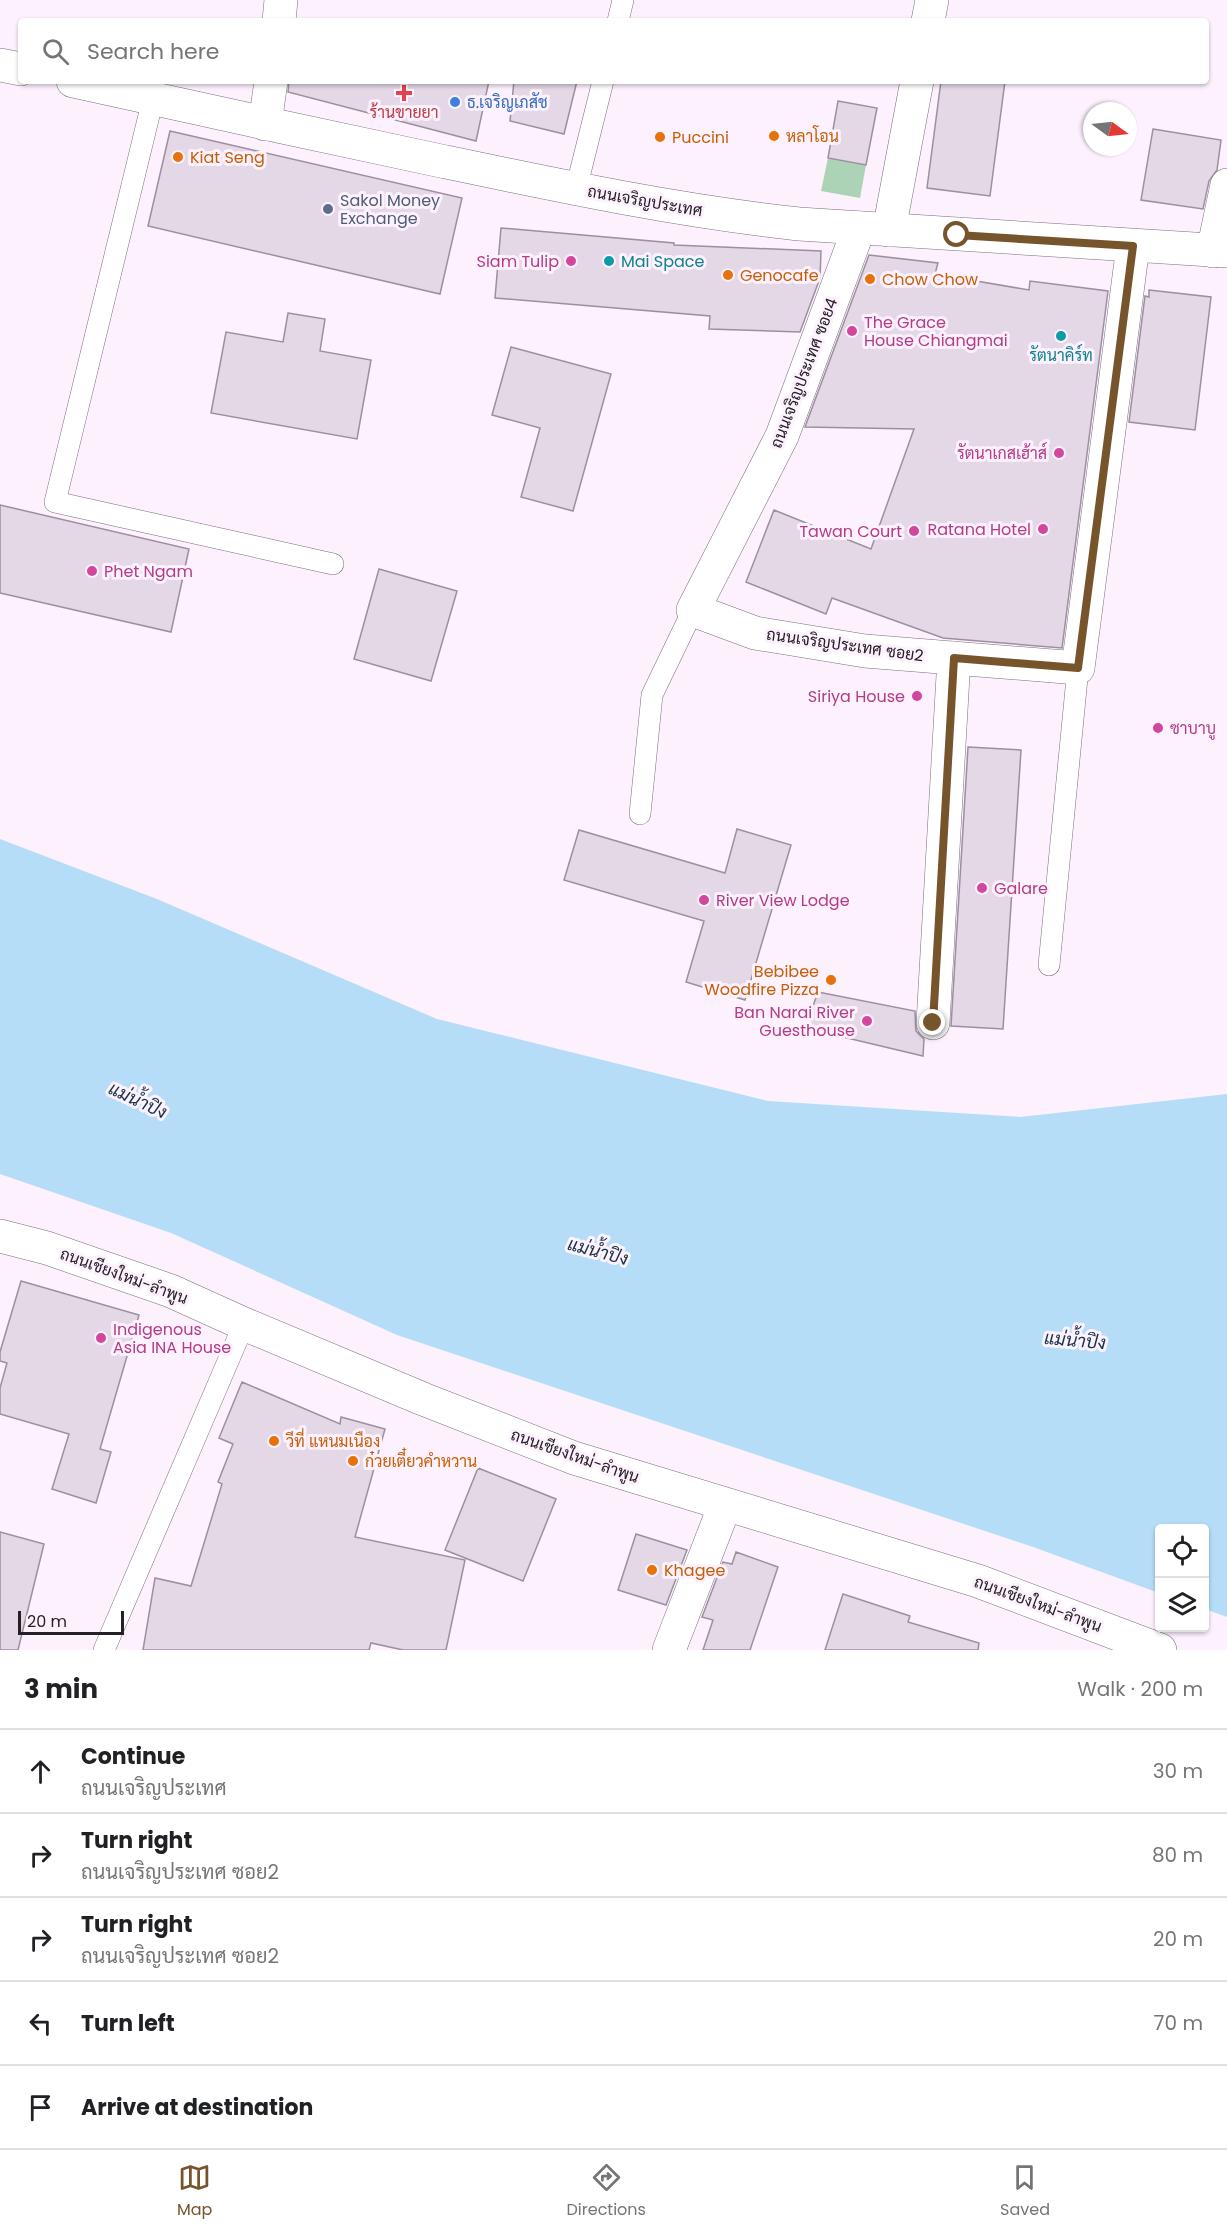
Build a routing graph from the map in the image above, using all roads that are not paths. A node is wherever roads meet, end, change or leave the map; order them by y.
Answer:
1 (281, 0) edge
2 (623, 0) edge
3 (932, 0) edge
4 (279, 18) edge
5 (619, 18) edge
6 (929, 18) edge
7 (0, 65) edge
8 (18, 68) edge
9 (86, 84) edge
10 (271, 84) edge
11 (602, 84) edge
12 (916, 84) edge
13 (153, 99) junction
14 (265, 124) junction
15 (1227, 185) edge
16 (576, 189) junction
17 (874, 229) junction
18 (1133, 246) junction
19 (1220, 251) edge
20 (333, 564) dead end
21 (693, 610) junction
22 (954, 658) junction
23 (1078, 668) junction
24 (640, 814) dead end
25 (1049, 965) dead end
26 (933, 1023) dead end
27 (0, 1236) edge
28 (244, 1324) junction
29 (725, 1505) junction
30 (104, 1650) edge
31 (669, 1650) edge
32 (1160, 1650) edge

1 - 4 street
2 - 5 lane
3 - 6 street
7 - 8 street
9 - 13 street, ถนนเจริญประเทศ
10 - 14 street
11 - 16 lane
12 - 17 street, ถนนเจริญประเทศ ซอย4
13 - 14 street, ถนนเจริญประเทศ
13 - 20 lane
14 - 16 street, ถนนเจริญประเทศ
15 - 19 street
16 - 17 street, ถนนเจริญประเทศ
17 - 18 street, ถนนเจริญประเทศ
17 - 21 street, ถนนเจริญประเทศ ซอย4
18 - 19 street, ถนนเจริญประเทศ
18 - 23 street
21 - 22 street, ถนนเจริญประเทศ ซอย2
21 - 24 lane
22 - 23 street, ถนนเจริญประเทศ ซอย2
22 - 26 street
23 - 25 lane
27 - 28 street, ถนนเชียงใหม่-ลำพูน
28 - 29 street, ถนนเชียงใหม่-ลำพูน
28 - 30 lane
29 - 31 street
29 - 32 street, ถนนเชียงใหม่-ลำพูน

